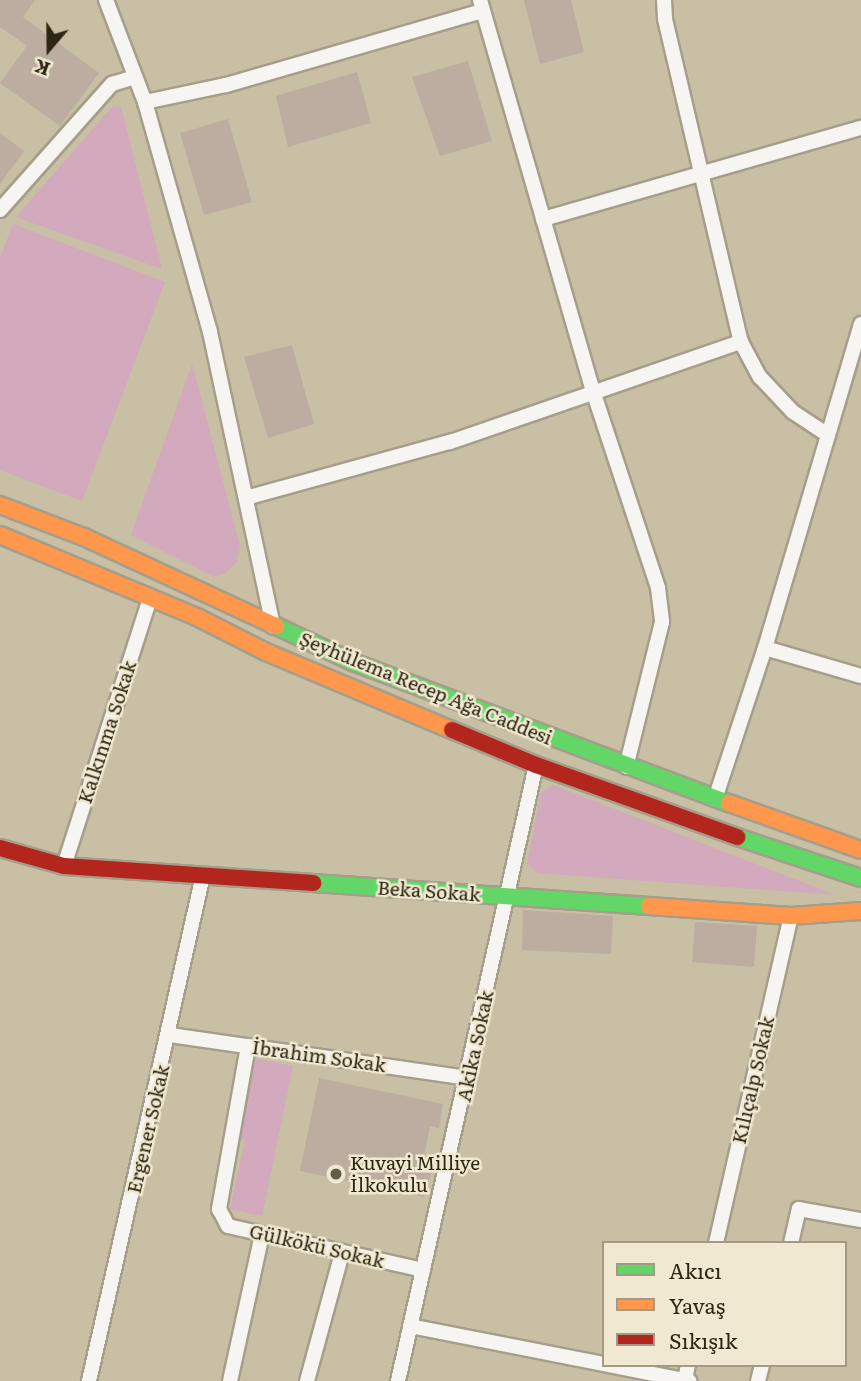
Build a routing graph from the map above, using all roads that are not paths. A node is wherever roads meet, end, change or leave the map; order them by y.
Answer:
1 (106, 0) edge
2 (664, 0) edge
3 (481, 5) edge
4 (135, 77) junction
5 (145, 102) junction
6 (861, 128) edge
7 (702, 176) junction
8 (0, 210) edge
9 (543, 219) junction
10 (861, 324) edge
11 (741, 342) junction
12 (594, 394) junction
13 (828, 435) junction
14 (246, 498) junction
15 (0, 505) edge
16 (0, 535) edge
17 (150, 598) junction
18 (273, 626) junction
19 (765, 649) junction
20 (861, 676) edge
21 (536, 765) junction
22 (626, 766) junction
23 (715, 799) junction
24 (0, 848) edge
25 (861, 850) edge
26 (64, 866) junction
27 (203, 876) junction
28 (861, 878) edge
29 (507, 896) junction
30 (861, 911) edge
31 (791, 916) junction
32 (170, 1035) junction
33 (248, 1046) junction
34 (468, 1078) junction
35 (861, 1220) edge
36 (262, 1234) junction
37 (716, 1241) edge
38 (791, 1241) edge
39 (342, 1252) junction
40 (423, 1270) junction
41 (411, 1326) junction
42 (602, 1364) edge
43 (616, 1367) edge
44 (89, 1381) edge
45 (230, 1381) edge
46 (307, 1381) edge
47 (398, 1381) edge
48 (687, 1381) edge

1 - 4 street
2 - 7 street
3 - 5 street
3 - 9 street
4 - 5 street
4 - 8 street
5 - 14 street
6 - 7 street
7 - 9 street
7 - 11 street
9 - 12 street
10 - 13 street
11 - 12 street
11 - 13 street
12 - 14 street
12 - 22 street
13 - 19 street
14 - 18 street
15 - 18 street, Şeyhülema Recep Ağa Caddesi
16 - 17 street, Şeyhülema Recep Ağa Caddesi
17 - 21 street, Şeyhülema Recep Ağa Caddesi
17 - 26 street, Kalkınma Sokak
18 - 22 street, Şeyhülema Recep Ağa Caddesi
19 - 20 street
19 - 23 street
21 - 28 street, Şeyhülema Recep Ağa Caddesi
21 - 29 street, Akika Sokak
22 - 23 street, Şeyhülema Recep Ağa Caddesi
23 - 25 street, Şeyhülema Recep Ağa Caddesi
24 - 26 street, Beka Sokak
26 - 27 street, Beka Sokak
27 - 29 street, Beka Sokak
27 - 32 street, Ergener Sokak
29 - 31 street, Beka Sokak
29 - 34 street, Akika Sokak
30 - 31 street, Beka Sokak
31 - 37 street, Kılıçalp Sokak
32 - 33 street, İbrahim Sokak
32 - 44 street, Ergener Sokak
33 - 34 street, İbrahim Sokak
33 - 36 street, Gülkökü Sokak
34 - 40 street, Akika Sokak
35 - 38 street
36 - 39 street, Gülkökü Sokak
36 - 45 street
39 - 40 street, Gülkökü Sokak
39 - 46 street
40 - 41 street, Akika Sokak
41 - 42 street
41 - 47 street, Akika Sokak
43 - 48 street

